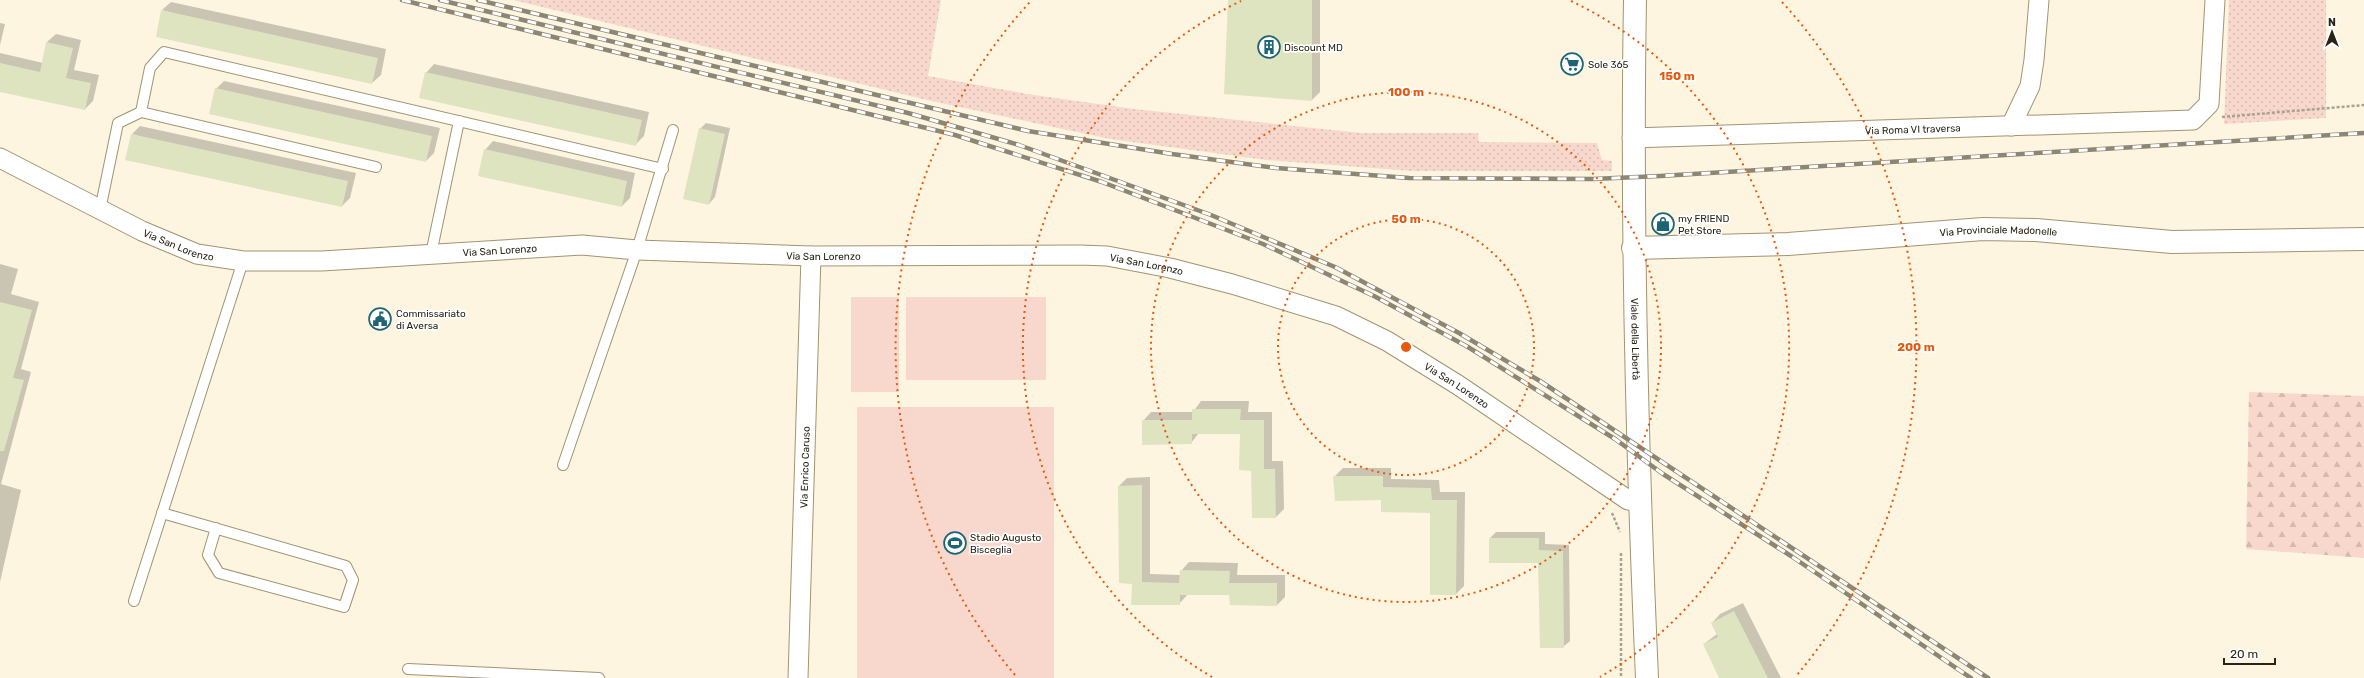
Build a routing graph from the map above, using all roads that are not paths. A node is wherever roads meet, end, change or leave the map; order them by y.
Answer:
1 (1635, 0) edge
2 (2039, 0) edge
3 (2215, 0) edge
4 (141, 112) junction
5 (459, 121) junction
6 (2011, 126) junction
7 (673, 130) dead end
8 (1632, 138) junction
9 (0, 158) edge
10 (376, 167) dead end
11 (663, 169) junction
12 (100, 210) junction
13 (2364, 239) edge
14 (1633, 248) junction
15 (637, 250) junction
16 (431, 254) junction
17 (811, 256) junction
18 (243, 261) junction
19 (563, 465) dead end
20 (1639, 493) junction
21 (162, 513) junction
22 (216, 528) junction
23 (134, 601) dead end
24 (408, 669) dead end
25 (599, 678) edge
26 (798, 678) edge
27 (1647, 678) edge

1 - 8 street, Viale della Libertà
2 - 6 street
3 - 6 street, Via Roma VI traversa
4 - 5 lane
4 - 10 lane
4 - 12 lane
5 - 11 lane
5 - 16 lane
6 - 8 street, Via Roma VI traversa
7 - 11 lane
8 - 14 street, Viale della Libertà
9 - 12 street, Via San Lorenzo
11 - 15 lane
12 - 18 street, Via San Lorenzo
13 - 14 street, Via Provinciale Madonelle
14 - 20 street, Viale della Libertà
15 - 16 street, Via San Lorenzo
15 - 17 street, Via San Lorenzo
15 - 19 lane
16 - 18 street, Via San Lorenzo
17 - 20 street, Via San Lorenzo
17 - 26 street, Via Enrico Caruso
18 - 21 lane
20 - 27 street, Viale della Libertà
21 - 22 lane
21 - 23 lane
22 - 22 lane
24 - 25 lane

